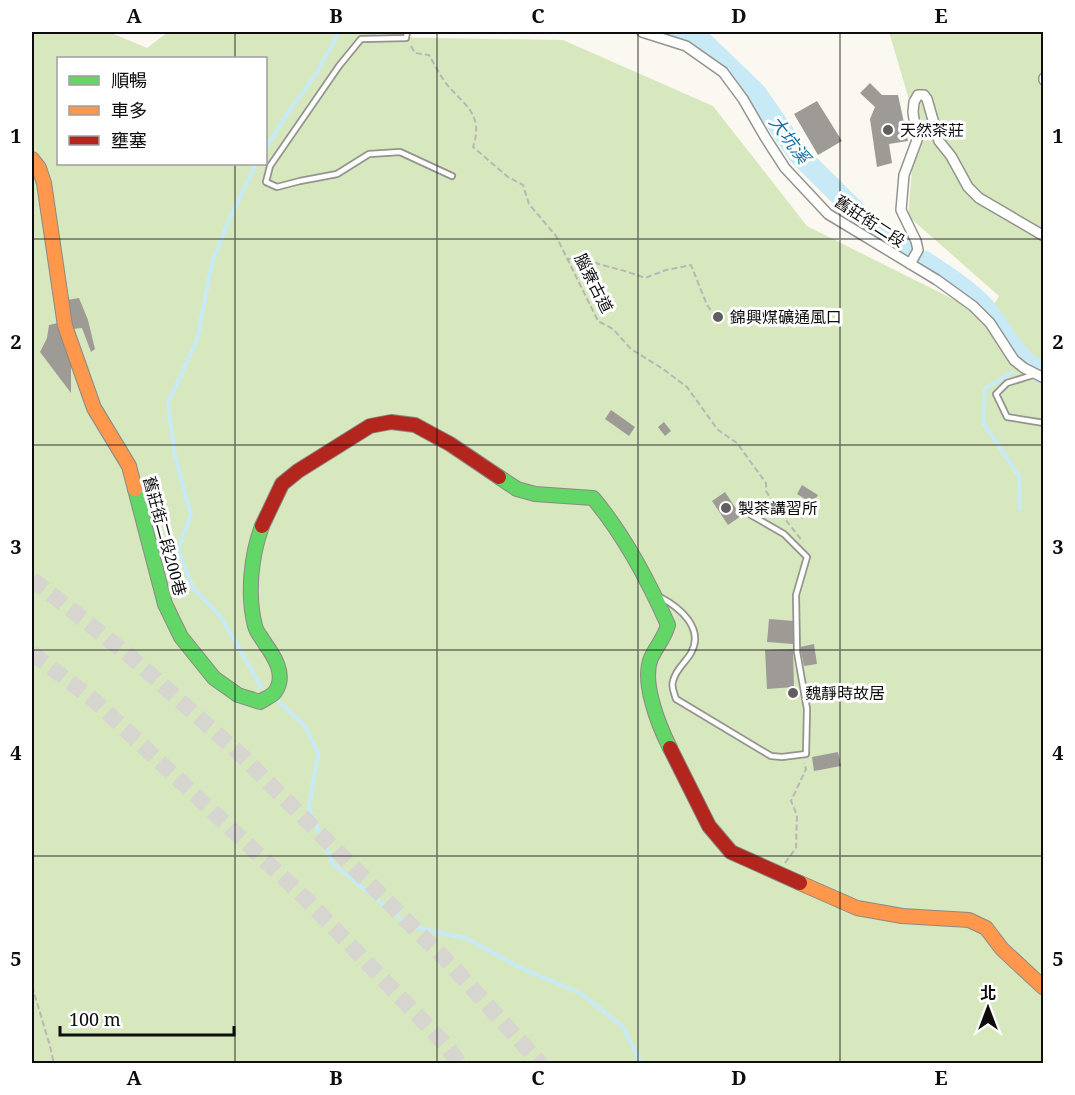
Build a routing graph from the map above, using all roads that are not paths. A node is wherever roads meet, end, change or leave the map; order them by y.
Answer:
1 (407, 32) edge
2 (642, 32) edge
3 (32, 159) edge
4 (452, 176) dead end
5 (1044, 236) edge
6 (910, 264) junction
7 (1040, 376) edge
8 (1044, 423) edge
9 (751, 515) dead end
10 (652, 593) junction
11 (1044, 988) edge

1 - 4 lane
2 - 6 street, 舊莊街二段
3 - 10 street, 舊莊街二段200巷
5 - 6 street
6 - 7 street, 舊莊街二段
7 - 8 lane
9 - 10 lane
10 - 11 street

